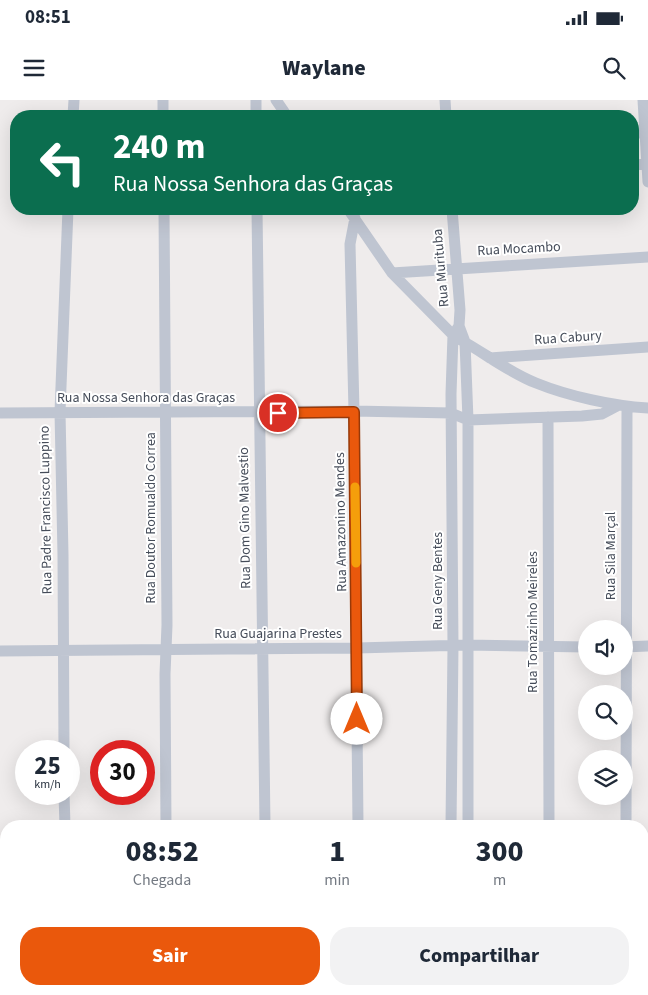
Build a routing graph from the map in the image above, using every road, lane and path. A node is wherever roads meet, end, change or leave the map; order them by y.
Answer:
1 (643, 100) edge
2 (647, 132) edge
3 (647, 164) edge
4 (648, 182) edge
5 (68, 215) edge
6 (164, 215) edge
7 (257, 215) edge
8 (351, 215) edge
9 (352, 215) edge
10 (452, 215) edge
11 (648, 257) edge
12 (455, 268) junction
13 (392, 273) junction
14 (456, 330) junction
15 (465, 342) junction
16 (648, 347) edge
17 (490, 358) junction
18 (623, 406) junction
19 (648, 408) edge
20 (60, 412) junction
21 (166, 412) junction
22 (354, 412) junction
23 (0, 413) edge
24 (259, 413) junction
25 (451, 413) junction
26 (548, 417) junction
27 (468, 420) junction
28 (625, 620) edge
29 (453, 646) junction
30 (467, 646) junction
31 (648, 646) edge
32 (548, 647) junction
33 (578, 647) edge
34 (633, 647) edge
35 (357, 648) junction
36 (166, 649) junction
37 (263, 649) junction
38 (62, 650) junction
39 (0, 651) edge
40 (625, 675) edge
41 (64, 740) edge
42 (64, 805) edge
43 (65, 820) edge
44 (166, 820) edge
45 (264, 820) edge
46 (358, 820) edge
47 (451, 820) edge
48 (468, 820) edge
49 (549, 820) edge
50 (626, 820) edge

1 - 2 street
2 - 3 street
3 - 4 street
5 - 20 street, Rua Padre Francisco Luppino
6 - 21 street, Rua Doutor Romualdo Correa
7 - 24 street, Rua Dom Gino Malvestio
8 - 22 street, Rua Amazonino Mendes
9 - 13 street
10 - 12 street, Rua Murituba
11 - 12 street, Rua Mocambo
12 - 13 street, Rua Mocambo
12 - 14 street, Rua Murituba
13 - 14 street
14 - 15 street
14 - 25 street, Rua Geny Bentes
15 - 17 street
15 - 27 street, Rua Geny Bentes
16 - 17 street, Rua Cabury
17 - 18 street
18 - 19 street
18 - 26 street, Rua Nossa Senhora das Graças
18 - 28 street, Rua Sila Marçal
20 - 21 street, Rua Nossa Senhora das Graças
20 - 23 street, Rua Nossa Senhora das Graças
20 - 38 street, Rua Padre Francisco Luppino
21 - 24 street, Rua Nossa Senhora das Graças
21 - 36 street, Rua Doutor Romualdo Correa
22 - 24 street, Rua Nossa Senhora das Graças
22 - 25 street, Rua Nossa Senhora das Graças
22 - 35 street, Rua Amazonino Mendes
24 - 37 street, Rua Dom Gino Malvestio
25 - 27 street, Rua Nossa Senhora das Graças
25 - 29 street, Rua Geny Bentes
26 - 27 street, Rua Nossa Senhora das Graças
26 - 32 street, Rua Tomazinho Meireles
27 - 30 street, Rua Geny Bentes
29 - 30 street, Rua Guajarina Prestes
29 - 35 street, Rua Guajarina Prestes
29 - 47 street, Rua Geny Bentes
30 - 32 street, Rua Guajarina Prestes
30 - 48 street, Rua Geny Bentes
31 - 34 street
32 - 33 street, Rua Guajarina Prestes
32 - 49 street, Rua Tomazinho Meireles
35 - 37 street, Rua Guajarina Prestes
35 - 46 street, Rua Amazonino Mendes
36 - 37 street, Rua Guajarina Prestes
36 - 38 street, Rua Guajarina Prestes
36 - 44 street, Rua Doutor Romualdo Correa
37 - 45 street, Rua Dom Gino Malvestio
38 - 39 street, Rua Guajarina Prestes
38 - 41 street, Rua Padre Francisco Luppino
40 - 50 street, Rua Sila Marçal
42 - 43 street

